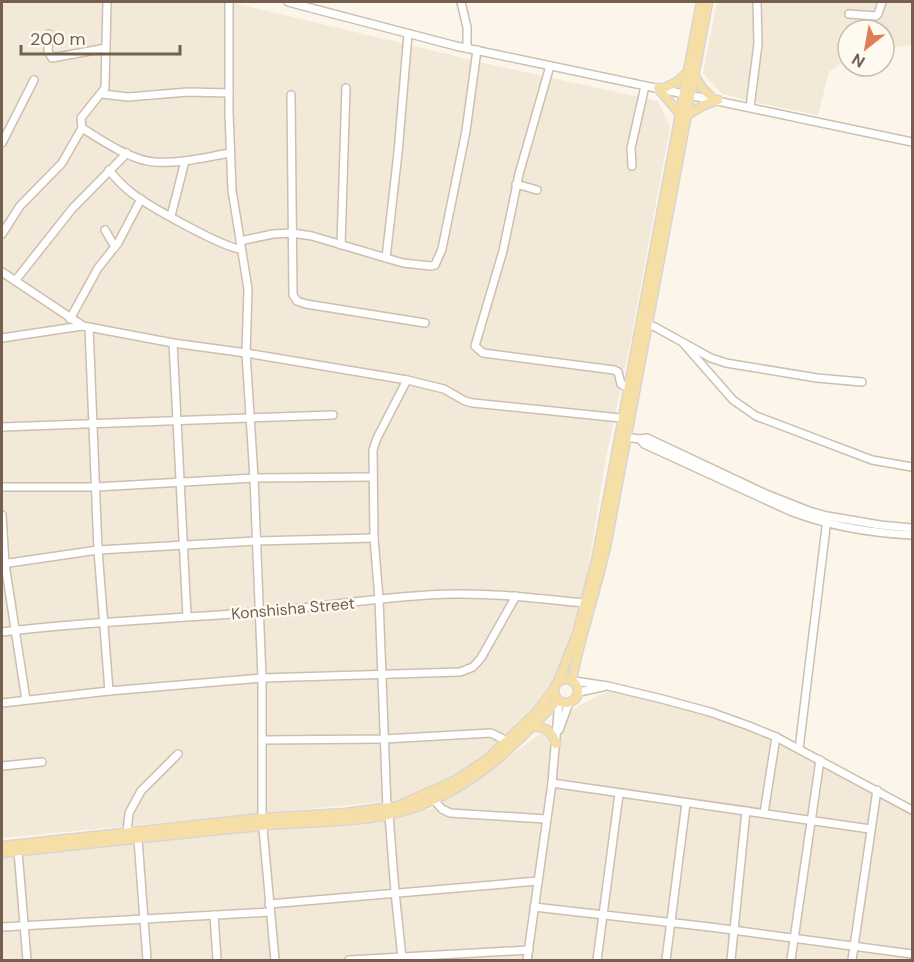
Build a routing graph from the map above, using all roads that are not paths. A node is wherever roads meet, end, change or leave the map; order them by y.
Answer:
1 (107, 2) edge
2 (229, 2) edge
3 (288, 2) edge
4 (461, 2) edge
5 (701, 2) edge
6 (708, 2) edge
7 (756, 2) edge
8 (882, 2) edge
9 (849, 14) dead end
10 (49, 34) dead end
11 (408, 34) junction
12 (106, 48) junction
13 (467, 48) junction
14 (477, 50) junction
15 (550, 66) junction
16 (691, 73) junction
17 (34, 80) dead end
18 (645, 86) junction
19 (346, 88) dead end
20 (660, 89) junction
21 (229, 93) junction
22 (102, 94) junction
23 (291, 94) dead end
24 (687, 95) junction
25 (716, 100) junction
26 (750, 107) junction
27 (684, 114) junction
28 (82, 128) junction
29 (912, 142) edge
30 (2, 143) edge
31 (127, 153) junction
32 (230, 153) junction
33 (185, 161) junction
34 (632, 166) dead end
35 (109, 170) junction
36 (516, 184) junction
37 (537, 190) dead end
38 (141, 199) junction
39 (171, 216) junction
40 (105, 230) dead end
41 (291, 233) junction
42 (2, 234) edge
43 (241, 245) junction
44 (341, 245) junction
45 (115, 247) junction
46 (386, 258) junction
47 (2, 272) edge
48 (15, 281) junction
49 (70, 319) junction
50 (426, 323) dead end
51 (644, 323) junction
52 (86, 327) junction
53 (2, 338) edge
54 (173, 343) junction
55 (684, 344) junction
56 (246, 353) junction
57 (407, 380) junction
58 (862, 382) dead end
59 (627, 387) junction
60 (333, 415) dead end
61 (251, 417) junction
62 (621, 418) junction
63 (175, 419) junction
64 (93, 423) junction
65 (2, 427) edge
66 (622, 436) junction
67 (912, 467) edge
68 (373, 477) junction
69 (254, 478) junction
70 (179, 483) junction
71 (2, 487) edge
72 (96, 487) junction
73 (2, 515) edge
74 (827, 520) junction
75 (912, 528) edge
76 (912, 535) edge
77 (374, 538) junction
78 (256, 541) junction
79 (183, 546) junction
80 (98, 550) junction
81 (3, 564) edge
82 (516, 596) junction
83 (379, 600) junction
84 (585, 603) junction
85 (259, 612) junction
86 (187, 616) junction
87 (102, 621) junction
88 (15, 630) junction
89 (2, 632) edge
90 (381, 675) junction
91 (262, 678) junction
92 (573, 680) junction
93 (556, 685) junction
94 (608, 686) junction
95 (109, 691) junction
96 (579, 692) junction
97 (26, 700) junction
98 (558, 700) junction
99 (2, 703) edge
100 (569, 703) junction
101 (532, 727) junction
102 (776, 737) junction
103 (384, 739) junction
104 (262, 740) junction
105 (556, 740) junction
106 (507, 741) junction
107 (799, 749) junction
108 (178, 754) dead end
109 (820, 760) junction
110 (42, 762) dead end
111 (2, 766) edge
112 (552, 783) junction
113 (877, 790) junction
114 (619, 794) junction
115 (433, 800) junction
116 (686, 803) junction
117 (912, 810) edge
118 (388, 811) junction
119 (747, 811) junction
120 (764, 813) junction
121 (546, 819) junction
122 (810, 820) junction
123 (262, 822) junction
124 (870, 829) junction
125 (127, 832) junction
126 (138, 838) junction
127 (2, 846) edge
128 (18, 851) junction
129 (2, 853) edge
130 (538, 880) junction
131 (395, 892) junction
132 (534, 907) junction
133 (270, 908) junction
134 (214, 915) junction
135 (602, 915) junction
136 (144, 918) junction
137 (671, 923) junction
138 (2, 927) edge
139 (25, 927) junction
140 (735, 932) junction
141 (793, 939) junction
142 (853, 945) junction
143 (529, 950) junction
144 (912, 954) edge
145 (402, 958) edge
146 (27, 960) edge
147 (147, 960) edge
148 (217, 960) edge
149 (275, 960) edge
150 (349, 960) edge
151 (527, 960) edge
152 (597, 960) edge
153 (666, 960) edge
154 (731, 960) edge
155 (791, 960) edge
156 (852, 960) edge

1 - 12 street
2 - 21 street
3 - 11 street
4 - 13 street
5 - 16 main road
6 - 16 main road
7 - 26 street
8 - 9 street
10 - 12 street
11 - 13 street
11 - 46 street
12 - 22 street
13 - 14 street
14 - 15 street
14 - 46 street
15 - 18 street
15 - 36 street
16 - 20 main road
16 - 24 main road
16 - 25 main road
17 - 30 street
18 - 20 street
18 - 34 street
19 - 44 street
20 - 24 street
20 - 27 main road
21 - 22 street
21 - 32 street
22 - 28 street
23 - 41 street
24 - 25 street
24 - 27 main road
25 - 26 street
25 - 27 main road
26 - 29 street
27 - 51 main road
28 - 31 street
28 - 42 street
31 - 33 street
31 - 35 street
32 - 33 street
32 - 43 street
33 - 39 street
35 - 38 street
35 - 48 street
36 - 37 street
36 - 59 street
38 - 39 street
38 - 45 street
39 - 43 street
40 - 45 street
41 - 43 street
41 - 44 street
41 - 50 street
43 - 56 street
44 - 46 street
45 - 49 street
47 - 48 street
48 - 49 street
49 - 52 street
51 - 55 street
51 - 59 main road
51 - 66 main road
52 - 53 street
52 - 54 street
52 - 64 street
54 - 56 street
54 - 63 street
55 - 58 street
55 - 67 street
56 - 57 street
56 - 61 street
57 - 62 street
57 - 68 street
59 - 62 main road
60 - 61 street
61 - 63 street
61 - 69 street
62 - 66 main road
63 - 64 street
63 - 70 street
64 - 65 street
64 - 72 street
66 - 74 street
66 - 84 main road
66 - 92 main road
68 - 69 street
68 - 77 street
69 - 70 street
69 - 78 street
70 - 72 street
70 - 79 street
71 - 72 street
72 - 80 street
73 - 81 street
74 - 75 street
74 - 76 street
74 - 107 street
77 - 78 street
77 - 83 street
78 - 79 street
78 - 85 street
79 - 80 street
79 - 86 street
80 - 81 street
80 - 87 street
81 - 88 street
82 - 83 street, Konshisha Street
82 - 84 street, Konshisha Street
82 - 90 street
83 - 85 street, Konshisha Street
83 - 90 street
84 - 93 main road
85 - 86 street, Konshisha Street
85 - 91 street
86 - 87 street, Konshisha Street
87 - 88 street, Konshisha Street
87 - 95 street
88 - 89 street, Konshisha Street
88 - 97 street
90 - 91 street
90 - 103 street
91 - 95 street
91 - 104 street
92 - 93 main road
92 - 94 street
92 - 96 main road
93 - 98 main road
93 - 106 main road
94 - 96 street
94 - 102 street
95 - 97 street
96 - 100 main road
97 - 99 street
98 - 100 main road
98 - 101 main road
98 - 105 street
100 - 105 street
101 - 105 main road
101 - 115 main road
102 - 107 street
102 - 120 street
103 - 104 street
103 - 106 street
103 - 118 street
104 - 123 street
105 - 112 street
106 - 118 main road
107 - 109 street
108 - 125 street
109 - 113 street
109 - 122 street
110 - 111 street
112 - 114 street
112 - 121 street
113 - 117 street
113 - 124 street
114 - 116 street
114 - 135 street
115 - 118 main road
115 - 121 street
116 - 119 street
116 - 137 street
118 - 123 main road
118 - 131 street
119 - 120 street
119 - 140 street
120 - 122 street
121 - 130 street
122 - 124 street
122 - 141 street
123 - 125 main road
123 - 126 main road
123 - 133 street
124 - 142 street
125 - 127 main road
126 - 128 main road
126 - 136 street
128 - 129 main road
128 - 139 street
130 - 131 street
130 - 132 street
131 - 133 street
131 - 145 street
132 - 135 street
132 - 143 street
133 - 134 street
133 - 149 street
134 - 136 street
134 - 148 street
135 - 137 street
135 - 152 street
136 - 139 street
136 - 147 street
137 - 140 street
137 - 153 street
138 - 139 street
139 - 146 street
140 - 141 street
140 - 154 street
141 - 142 street
141 - 155 street
142 - 144 street
142 - 156 street
143 - 145 street
143 - 151 street
145 - 150 street

